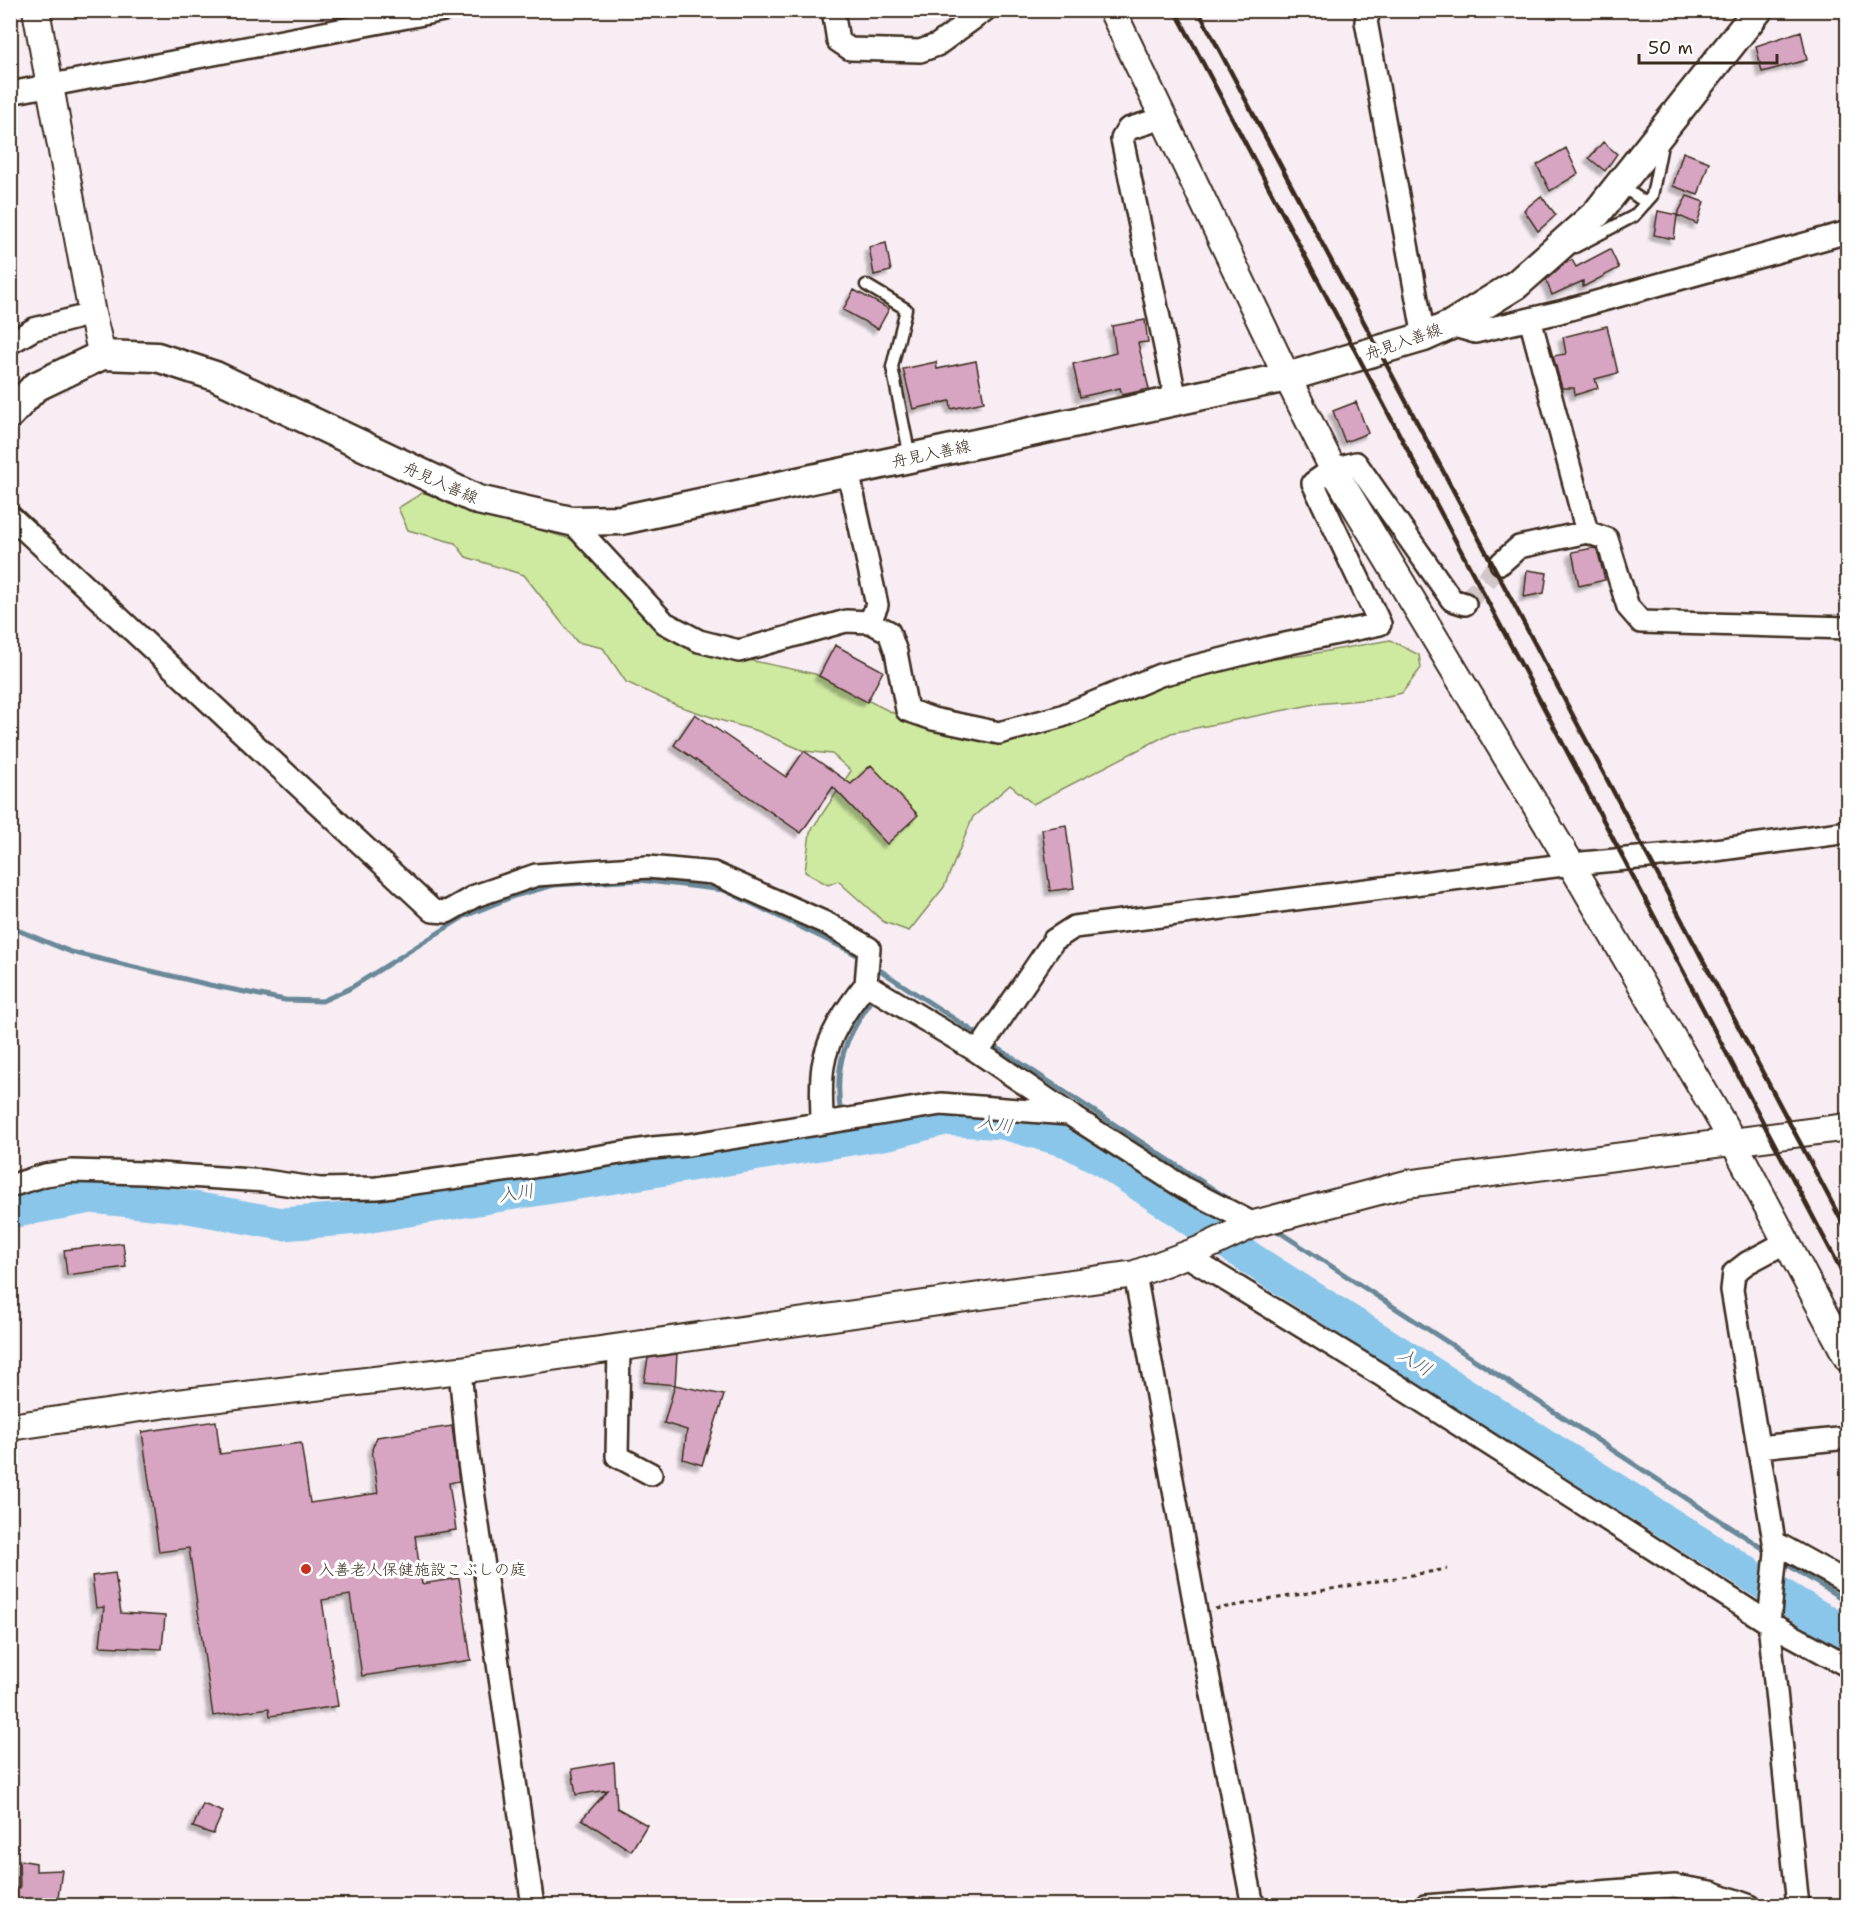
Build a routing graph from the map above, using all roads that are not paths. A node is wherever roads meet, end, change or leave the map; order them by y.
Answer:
1 (36, 10) edge
2 (444, 10) edge
3 (833, 10) edge
4 (985, 10) edge
5 (1112, 10) edge
6 (1370, 10) edge
7 (1758, 10) edge
8 (51, 84) junction
9 (10, 93) edge
10 (1162, 118) junction
11 (1665, 127) junction
12 (1620, 184) junction
13 (1646, 203) junction
14 (1848, 232) edge
15 (1538, 265) junction
16 (866, 285) dead end
17 (92, 314) junction
18 (1530, 319) junction
19 (1451, 325) junction
20 (1424, 337) junction
21 (10, 344) edge
22 (102, 355) junction
23 (1287, 378) junction
24 (1176, 400) junction
25 (10, 414) edge
26 (910, 458) junction
27 (1333, 469) junction
28 (848, 471) junction
29 (10, 516) edge
30 (571, 521) junction
31 (1587, 532) junction
32 (1501, 563) tunnel mouth
33 (1465, 604) dead end
34 (870, 622) junction
35 (1848, 628) edge
36 (1848, 832) edge
37 (1571, 864) junction
38 (866, 984) junction
39 (978, 1052) junction
40 (1069, 1114) junction
41 (822, 1123) junction
42 (1848, 1127) edge
43 (1734, 1143) junction
44 (10, 1186) edge
45 (1247, 1227) junction
46 (1786, 1242) junction
47 (1192, 1253) junction
48 (1135, 1274) junction
49 (620, 1348) junction
50 (1848, 1359) edge
51 (460, 1370) junction
52 (10, 1427) edge
53 (1848, 1438) edge
54 (1759, 1447) junction
55 (651, 1474) dead end
56 (1775, 1547) junction
57 (1848, 1583) edge
58 (1770, 1615) junction
59 (1848, 1666) edge
60 (533, 1905) edge
61 (1252, 1905) edge
62 (1425, 1905) edge
63 (1750, 1905) edge
64 (1798, 1905) edge

1 - 8 street
2 - 8 street
3 - 4 street
5 - 10 street
6 - 20 street
7 - 11 main road, 舟見入善線
8 - 9 street
8 - 17 street
10 - 23 street
10 - 24 street
11 - 12 main road, 舟見入善線
11 - 13 lane
12 - 13 lane
12 - 15 main road, 舟見入善線
13 - 15 lane
14 - 18 street
15 - 19 main road, 舟見入善線
16 - 26 lane
17 - 21 street
17 - 22 street
18 - 19 street
18 - 31 street
19 - 20 main road, 舟見入善線
20 - 23 main road, 舟見入善線
22 - 25 main road, 舟見入善線
22 - 30 main road, 舟見入善線
23 - 24 main road, 舟見入善線
23 - 27 street
24 - 26 main road, 舟見入善線
26 - 28 main road, 舟見入善線
27 - 33 street
27 - 34 street
27 - 37 street
28 - 30 main road, 舟見入善線
28 - 34 street
29 - 38 street
30 - 34 street
31 - 32 street
31 - 35 street
36 - 37 street
37 - 39 street
37 - 43 street
38 - 39 street
38 - 41 street
39 - 40 street
40 - 41 street
40 - 45 street
41 - 44 street
42 - 43 street
43 - 45 street
43 - 46 street
45 - 47 street
46 - 50 street
46 - 54 street
47 - 48 street
47 - 58 street
48 - 49 street
48 - 61 street
49 - 51 street
49 - 55 street
51 - 52 street
51 - 60 street
53 - 54 street
54 - 56 street
56 - 57 street
56 - 58 street
58 - 59 street
58 - 64 street
62 - 63 street

